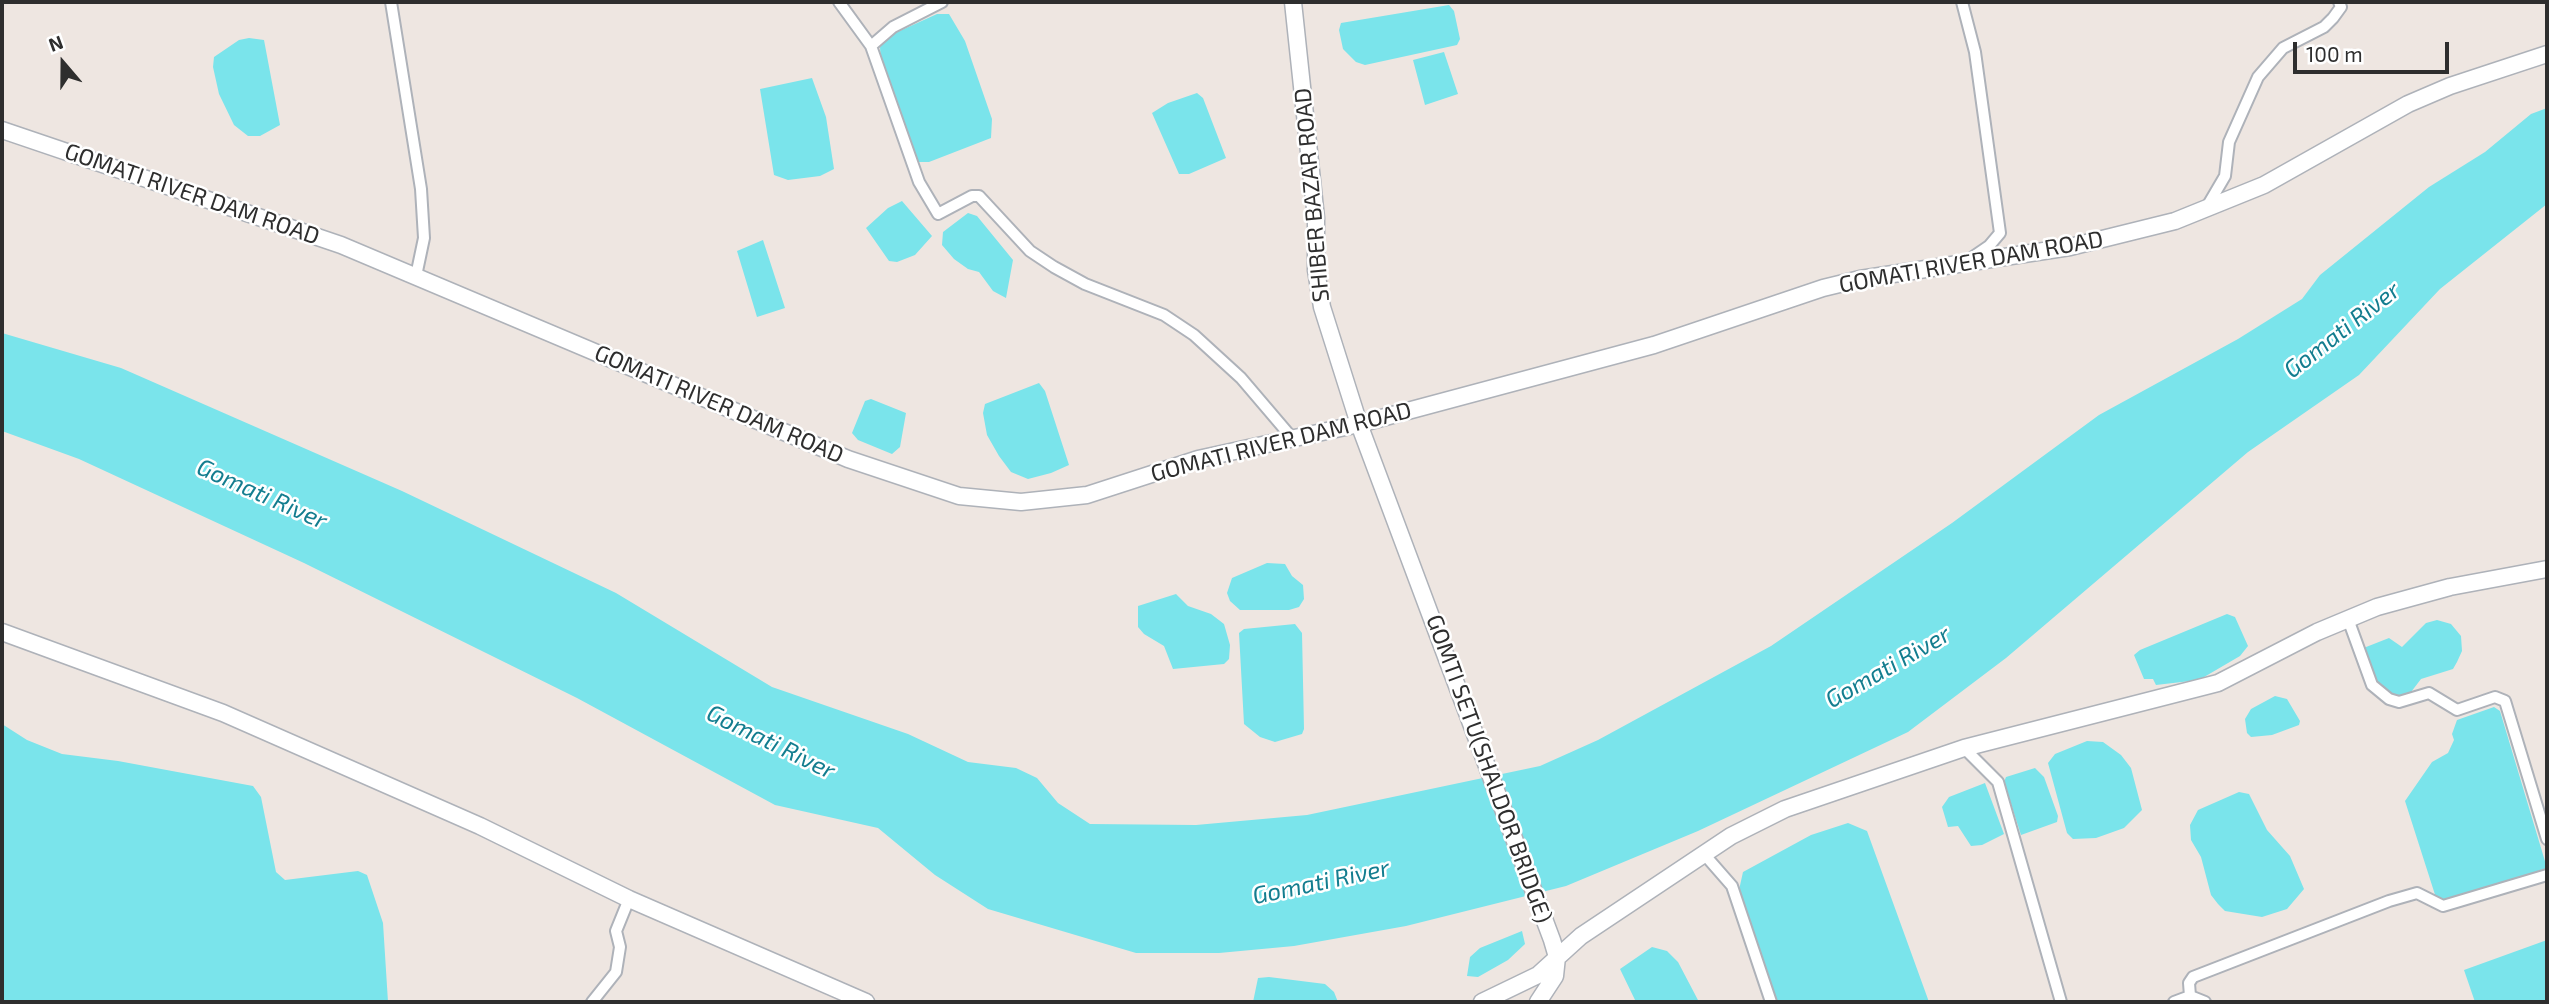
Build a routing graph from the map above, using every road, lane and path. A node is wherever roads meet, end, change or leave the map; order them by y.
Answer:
1 (391, 2) edge
2 (839, 2) edge
3 (942, 2) edge
4 (1293, 2) edge
5 (1962, 2) edge
6 (2339, 2) edge
7 (871, 46) junction
8 (2547, 54) edge
9 (2, 130) edge
10 (2201, 212) junction
11 (1961, 264) junction
12 (416, 276) junction
13 (1359, 424) junction
14 (1293, 439) junction
15 (2547, 569) edge
16 (1425, 598) joint
17 (2348, 619) junction
18 (2, 632) edge
19 (1964, 748) junction
20 (2547, 839) edge
21 (1704, 854) junction
22 (2547, 875) edge
23 (629, 899) junction
24 (1557, 957) junction
25 (2190, 996) junction
26 (592, 1002) edge
27 (866, 1002) edge
28 (1485, 1002) edge
29 (1538, 1002) edge
30 (1771, 1002) edge
31 (2062, 1002) edge
32 (2174, 1002) edge
33 (2205, 1002) edge

1 - 12 street
2 - 7 street
3 - 7 street
4 - 13 street, SHIBER BAZAR ROAD
5 - 11 street
6 - 10 street
7 - 14 street
8 - 10 street, GOMATI RIVER DAM ROAD
9 - 12 street, GOMATI RIVER DAM ROAD
10 - 11 street, GOMATI RIVER DAM ROAD
11 - 13 street, GOMATI RIVER DAM ROAD
12 - 14 street, GOMATI RIVER DAM ROAD
13 - 14 street, GOMATI RIVER DAM ROAD
13 - 16 street, SHIBER BAZAR ROAD
15 - 17 street
16 - 24 street, GOMTI SETU(SHALDOR BRIDGE)
17 - 19 street
17 - 20 street
18 - 23 street
19 - 21 street
19 - 31 street
21 - 24 street
21 - 30 street
22 - 25 street
23 - 26 street
23 - 27 street
24 - 28 street
24 - 29 street
25 - 32 street
25 - 33 street

